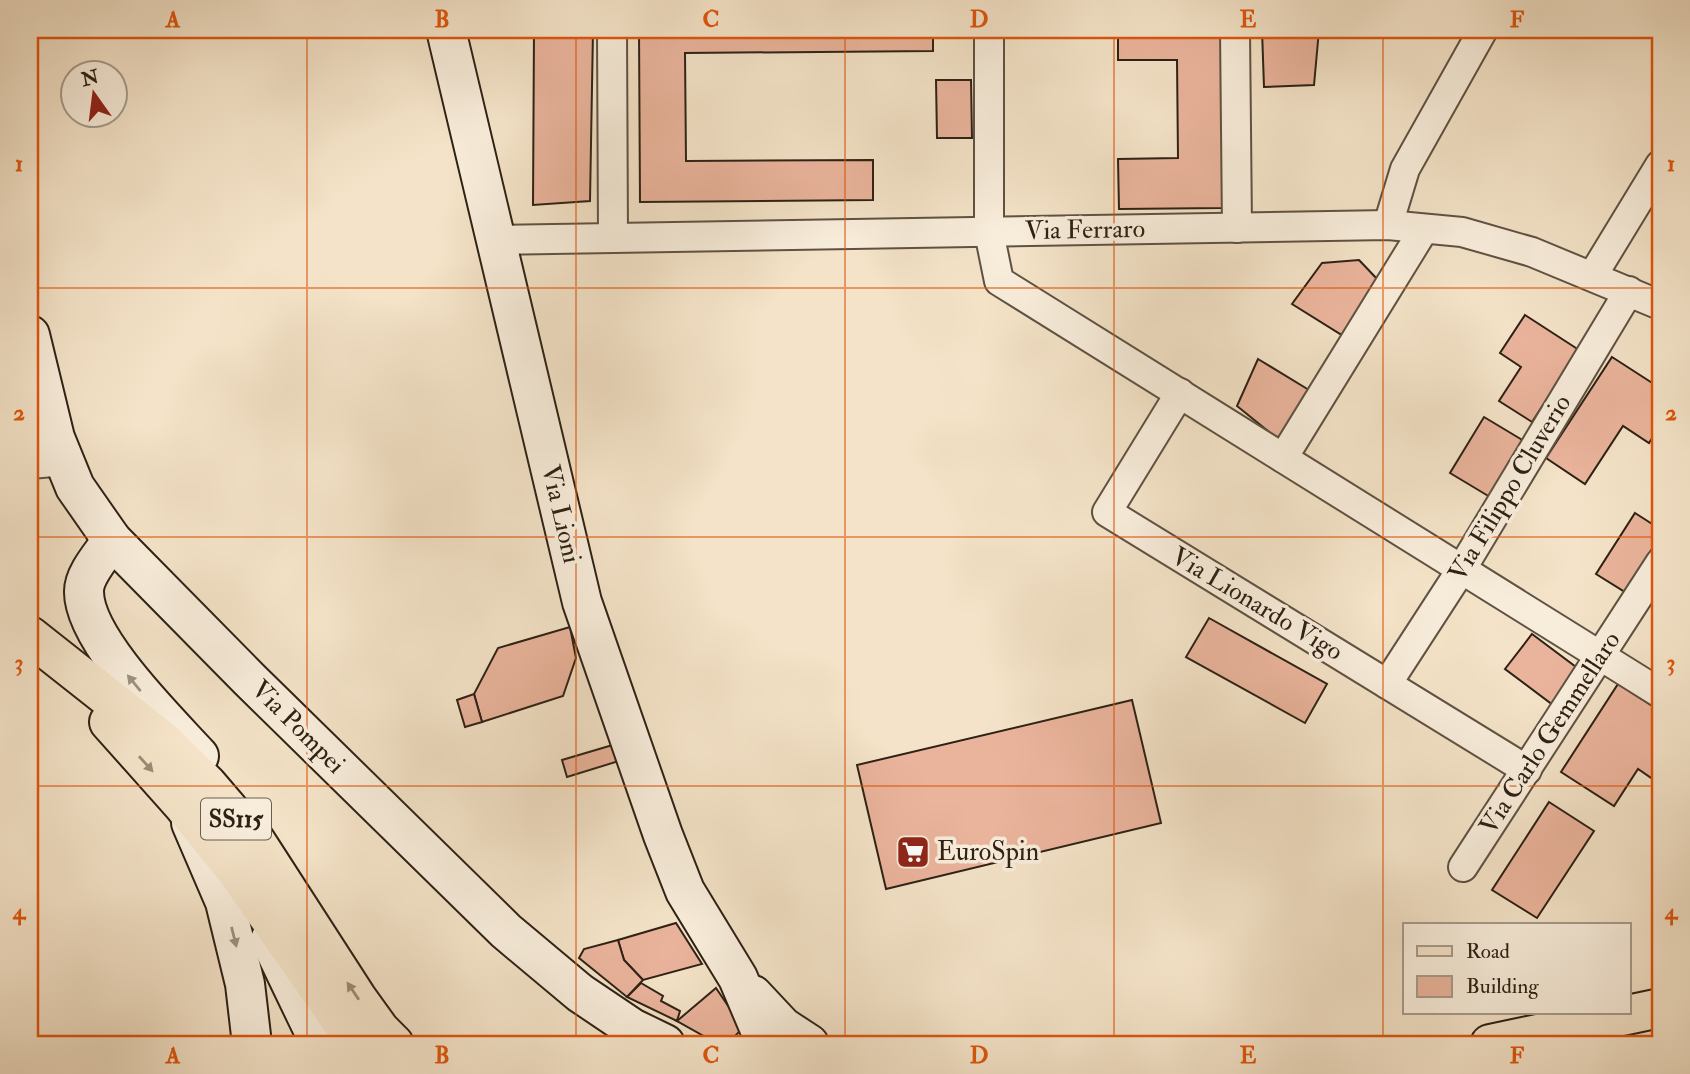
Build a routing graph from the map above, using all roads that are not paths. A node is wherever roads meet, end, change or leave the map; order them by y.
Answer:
1 (446, 30) edge
2 (612, 30) edge
3 (989, 30) edge
4 (1235, 30) edge
5 (1483, 30) edge
6 (1660, 165) edge
7 (1388, 225) junction
8 (1237, 228) junction
9 (1424, 229) junction
10 (989, 232) junction
11 (613, 239) junction
12 (496, 240) junction
13 (1593, 275) junction
14 (1629, 291) junction
15 (1660, 305) edge
16 (30, 335) edge
17 (1180, 393) junction
18 (1283, 458) junction
19 (47, 463) edge
20 (112, 540) junction
21 (1660, 563) edge
22 (1461, 570) junction
23 (31, 645) edge
24 (1601, 656) junction
25 (1387, 684) junction
26 (1660, 693) edge
27 (1527, 770) junction
28 (183, 805) junction
29 (1463, 867) dead end
30 (237, 872) junction
31 (302, 914) junction
32 (738, 978) junction
33 (1660, 1008) edge
34 (763, 1042) edge
35 (252, 1044) edge
36 (320, 1044) edge
37 (358, 1044) edge
38 (394, 1044) edge
39 (664, 1044) edge
40 (809, 1044) edge
41 (1490, 1044) edge

1 - 12 street, Via Lioni
2 - 11 street
3 - 10 street
4 - 8 street
5 - 7 street
6 - 13 street
7 - 8 street, Via Ferraro
7 - 9 street, Via Ferraro
8 - 10 street, Via Ferraro
9 - 13 street, Via Ferraro
9 - 18 street
10 - 11 street, Via Ferraro
10 - 17 street
11 - 12 street, Via Ferraro
12 - 32 street, Via Lioni
13 - 14 street, Via Ferraro
14 - 15 street, Via Ferraro
14 - 22 street, Via Filippo Cluverio
16 - 19 street, Via Pompei
17 - 18 street
17 - 25 street, Via Lionardo Vigo
18 - 22 street
19 - 20 street, Via Pompei
31 -> 20 street
20 - 39 street, Via Pompei
21 - 24 street, Via Carlo Gemmellaro
22 - 24 street
22 - 25 street, Via Filippo Cluverio
23 -> 28 main road, SS115
23 - 31 main road, SS115
24 - 26 street
24 - 27 street, Via Carlo Gemmellaro
25 - 27 street, Via Lionardo Vigo
27 - 29 street, Via Carlo Gemmellaro
28 - 30 main road, SS115
28 -> 35 street
30 - 36 street
30 - 37 main road, SS115
38 -> 31 main road, SS115
32 - 34 street
32 - 40 street
33 - 41 main road

